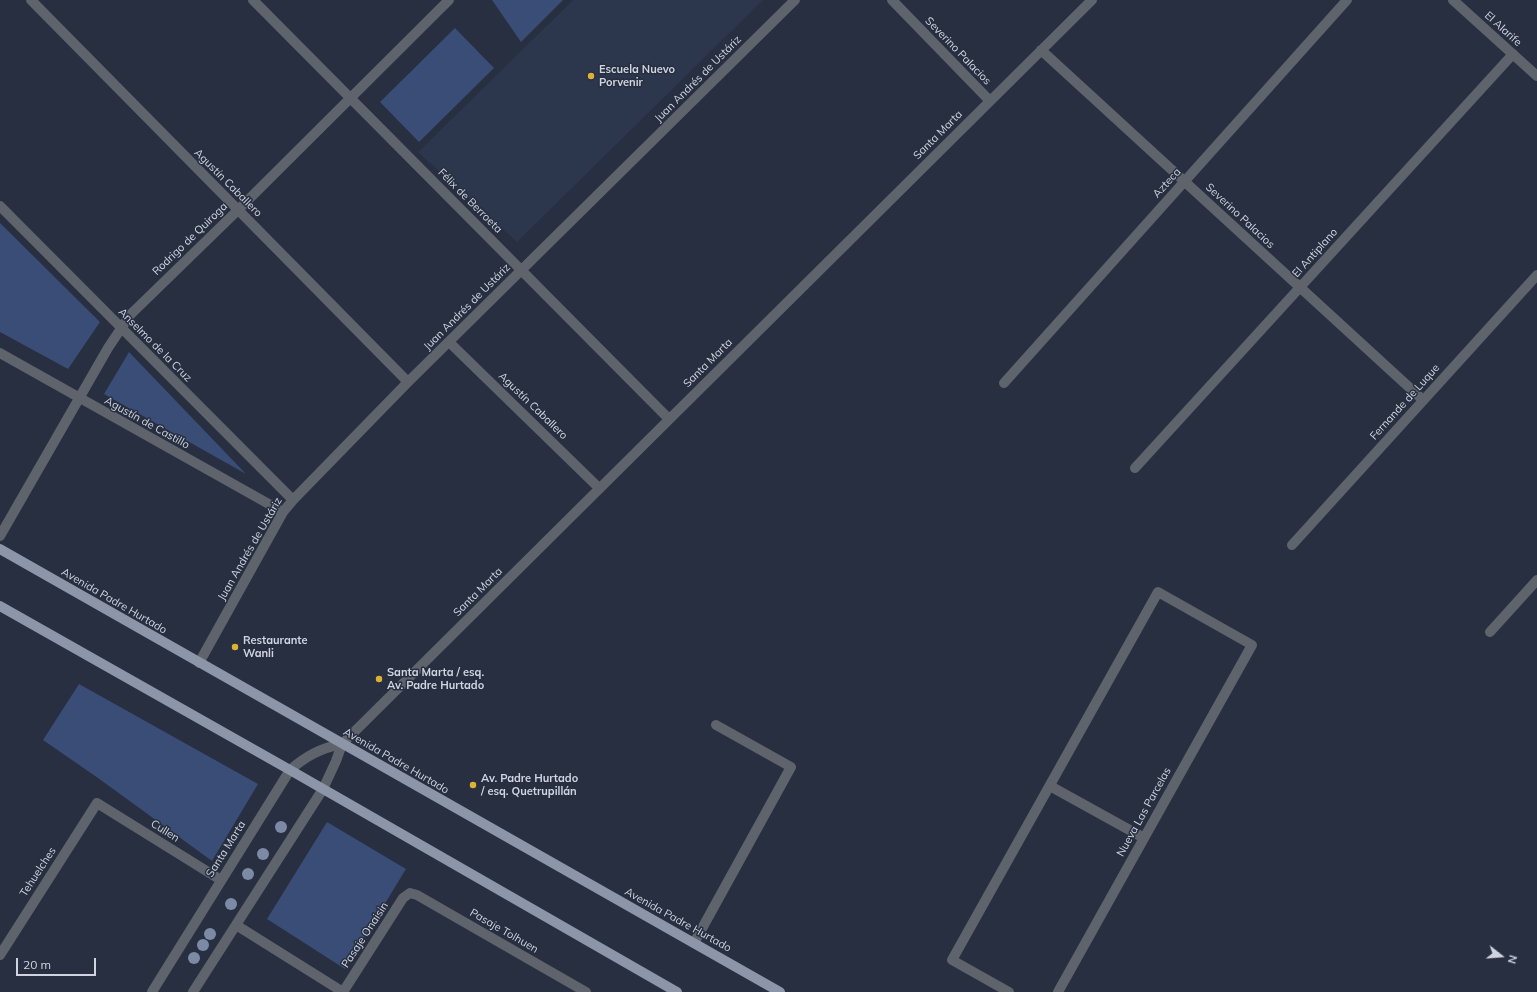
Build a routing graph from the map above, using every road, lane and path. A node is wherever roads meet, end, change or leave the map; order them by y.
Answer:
1 (31, 0) edge
2 (253, 0) edge
3 (449, 0) edge
4 (795, 0) edge
5 (892, 0) edge
6 (1092, 0) edge
7 (1347, 0) edge
8 (1452, 0) edge
9 (1041, 50) junction
10 (1513, 54) junction
11 (1537, 76) edge
12 (350, 98) junction
13 (990, 101) junction
14 (1184, 182) junction
15 (0, 206) edge
16 (238, 210) junction
17 (522, 270) junction
18 (1537, 275) edge
19 (1300, 287) junction
20 (121, 328) junction
21 (449, 342) junction
22 (0, 352) edge
23 (408, 382) junction
24 (1004, 382) dead end
25 (79, 398) junction
26 (1423, 400) junction
27 (669, 419) junction
28 (1135, 468) dead end
29 (599, 488) junction
30 (293, 500) junction
31 (283, 512) junction
32 (0, 536) edge
33 (1292, 545) dead end
34 (0, 549) edge
35 (1537, 580) edge
36 (0, 606) edge
37 (1490, 632) dead end
38 (199, 663) junction
39 (716, 724) dead end
40 (342, 744) junction
41 (290, 770) junction
42 (1050, 786) junction
43 (323, 789) junction
44 (97, 803) joint
45 (1144, 838) junction
46 (221, 880) junction
47 (410, 893) joint
48 (236, 925) junction
49 (694, 943) junction
50 (0, 954) edge
51 (152, 992) edge
52 (193, 992) edge
53 (343, 992) edge
54 (586, 992) edge
55 (678, 992) edge
56 (780, 992) edge
57 (1009, 992) edge
58 (1058, 992) edge

1 - 16 street, Agustín Caballero
2 - 12 street, Félix de Berroeta
3 - 12 street, Rodrigo de Quiroga
4 - 17 street, Juan Andrés de Ustáriz
5 - 13 street, Severino Palacios
6 - 9 street, Santa Marta
7 - 14 street, Azteca
8 - 10 street, El Alarife
9 - 13 street, Santa Marta
9 - 14 street, Severino Palacios
10 - 11 street, El Alarife
10 - 19 street, El Antiplano
12 - 16 street, Rodrigo de Quiroga
12 - 17 street, Félix de Berroeta
13 - 27 street, Santa Marta
14 - 19 street, Severino Palacios
14 - 24 street, Azteca
15 - 20 street, Anselmo de la Cruz
16 - 20 street, Rodrigo de Quiroga
16 - 23 street, Agustín Caballero
17 - 21 street, Juan Andrés de Ustáriz
17 - 27 street, Félix de Berroeta
18 - 26 street, Fernande de Luque
19 - 26 street, Severino Palacios
19 - 28 street, El Antiplano
20 - 25 street, Rodrigo de Quiroga
20 - 30 street, Anselmo de la Cruz
21 - 23 street, Juan Andrés de Ustáriz
21 - 29 street, Agustín Caballero
22 - 25 street, Agustín de Castillo
23 - 30 street, Juan Andrés de Ustáriz
25 - 31 street, Agustín de Castillo
25 - 32 street, Rodrigo de Quiroga
26 - 33 street, Fernande de Luque
27 - 29 street, Santa Marta
29 - 40 street, Santa Marta
30 - 31 street, Juan Andrés de Ustáriz
31 - 38 street, Juan Andrés de Ustáriz
34 - 38 main road, Avenida Padre Hurtado
35 - 37 street
36 - 41 main road
38 - 40 main road, Avenida Padre Hurtado
39 - 49 street
40 - 41 street, Santa Marta
40 - 43 street, Santa Marta
40 - 49 main road, Avenida Padre Hurtado
41 - 43 main road
41 - 46 street, Santa Marta
42 - 45 street
42 - 45 street, Nueva Las Parcelas
42 - 57 street
43 - 48 street, Santa Marta
43 - 55 main road
44 - 46 street, Cullen
44 - 50 street, Tehuelches
45 - 58 street, Nueva Las Parcelas
46 - 51 street, Santa Marta
47 - 53 street, Pasaje Onaisin
47 - 54 street, Pasaje Tolhuen
48 - 52 street, Santa Marta
48 - 53 street
49 - 56 main road, Avenida Padre Hurtado

